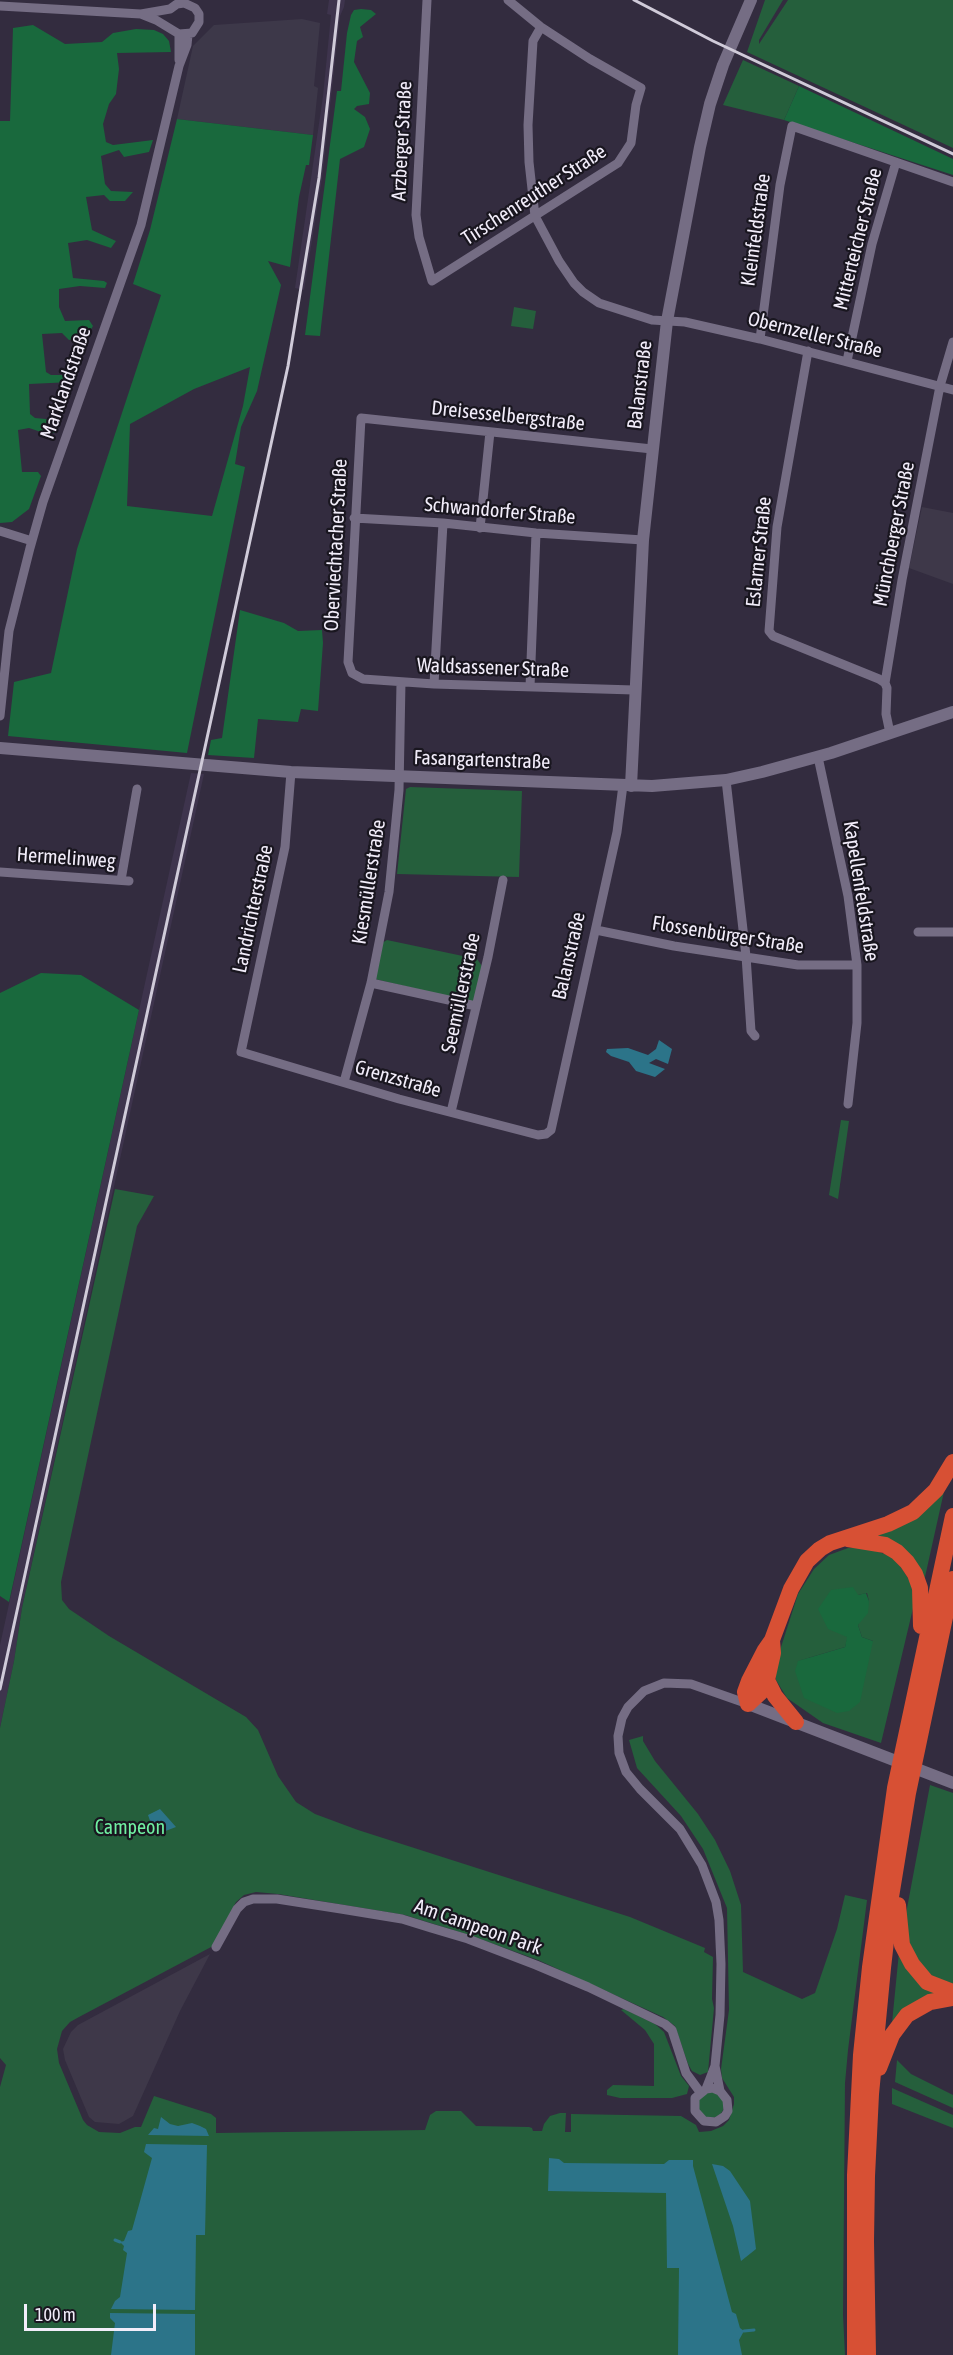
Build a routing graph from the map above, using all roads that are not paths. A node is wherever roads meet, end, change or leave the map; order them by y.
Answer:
1 (427, 0) edge
2 (508, 0) edge
3 (751, 0) edge
4 (0, 6) edge
5 (170, 9) junction
6 (141, 14) junction
7 (541, 27) junction
8 (170, 28) junction
9 (183, 35) junction
10 (896, 162) junction
11 (953, 182) edge
12 (535, 216) junction
13 (432, 281) joint
14 (667, 321) junction
15 (760, 339) junction
16 (953, 342) edge
17 (808, 351) junction
18 (847, 361) junction
19 (940, 386) junction
20 (953, 390) edge
21 (361, 418) joint
22 (490, 432) junction
23 (652, 449) junction
24 (354, 518) junction
25 (443, 523) junction
26 (480, 528) junction
27 (0, 531) edge
28 (536, 533) junction
29 (643, 540) junction
30 (32, 541) junction
31 (4, 638) edge
32 (352, 674) joint
33 (401, 682) junction
34 (885, 683) junction
35 (434, 684) junction
36 (530, 687) junction
37 (634, 690) junction
38 (953, 712) edge
39 (0, 716) edge
40 (890, 733) junction
41 (0, 748) edge
42 (818, 757) junction
43 (291, 772) junction
44 (399, 776) junction
45 (726, 780) junction
46 (627, 786) junction
47 (137, 789) dead end
48 (0, 872) edge
49 (502, 880) dead end
50 (596, 930) junction
51 (918, 932) dead end
52 (953, 932) edge
53 (746, 956) junction
54 (857, 965) junction
55 (370, 983) junction
56 (476, 1006) junction
57 (755, 1036) dead end
58 (241, 1052) joint
59 (344, 1082) junction
60 (848, 1104) dead end
61 (451, 1112) junction
62 (546, 1134) joint
63 (953, 1462) edge
64 (953, 1516) edge
65 (844, 1538) junction
66 (953, 1579) edge
67 (772, 1640) junction
68 (767, 1680) junction
69 (917, 1682) junction
70 (748, 1704) junction
71 (796, 1722) junction
72 (912, 1738) junction
73 (953, 1783) edge
74 (902, 1790) junction
75 (903, 1829) junction
76 (216, 1947) dead end
77 (953, 1992) edge
78 (953, 1998) edge
79 (872, 2060) junction
80 (715, 2066) junction
81 (686, 2073) junction
82 (710, 2077) junction
83 (703, 2090) junction
84 (720, 2091) junction
85 (865, 2092) junction
86 (855, 2355) edge
87 (868, 2355) edge

1 - 13 street, Arzberger Straße
2 - 7 street
3 - 14 street, Balanstraße
4 - 6 street
5 - 6 street
5 - 8 street
5 - 9 street
6 - 8 street
7 - 12 street
7 - 12 street, Tirschenreuther Straße
8 - 9 street
9 - 30 street, Marklandstraße
10 - 11 street
10 - 15 street, Kleinfeldstraße
10 - 18 street, Mitterteicher Straße
12 - 13 street, Tirschenreuther Straße
12 - 14 street, Obernzeller Straße
14 - 15 street, Obernzeller Straße
14 - 23 street, Balanstraße
15 - 17 street, Obernzeller Straße
16 - 19 street, Münchberger Straße
17 - 18 street, Obernzeller Straße
17 - 34 street, Eslarner Straße
18 - 19 street, Obernzeller Straße
19 - 20 street, Obernzeller Straße
19 - 34 street, Münchberger Straße
21 - 22 street, Dreisesselbergstraße
21 - 24 street, Oberviechtacher Straße
22 - 23 street, Dreisesselbergstraße
22 - 26 street
23 - 29 street, Balanstraße
24 - 25 street, Schwandorfer Straße
24 - 32 street, Oberviechtacher Straße
25 - 26 street, Schwandorfer Straße
25 - 35 street
26 - 28 street, Schwandorfer Straße
27 - 30 street
28 - 29 street, Schwandorfer Straße
28 - 36 street
29 - 37 street, Balanstraße
30 - 31 street, Marklandstraße
31 - 39 street, Marklandstraße
32 - 33 street, Waldsassener Straße
33 - 35 street, Waldsassener Straße
33 - 44 street, Kiesmüllerstraße
34 - 40 street, Münchberger Straße
35 - 36 street, Waldsassener Straße
36 - 37 street, Waldsassener Straße
37 - 46 street, Balanstraße
38 - 40 street, Fasangartenstraße
40 - 42 street, Fasangartenstraße
41 - 43 street, Fasangartenstraße
42 - 45 street, Fasangartenstraße
42 - 54 street, Kapellenfeldstraße
43 - 44 street, Fasangartenstraße
43 - 58 street, Landrichterstraße
44 - 46 street, Fasangartenstraße
44 - 55 street, Kiesmüllerstraße
45 - 46 street, Fasangartenstraße
45 - 53 street
46 - 50 street, Balanstraße
47 - 48 street, Hermelinweg
49 - 56 street, Seemüllerstraße
50 - 53 street, Flossenbürger Straße
50 - 62 street, Balanstraße
51 - 52 street
53 - 54 street, Flossenbürger Straße
53 - 57 street
54 - 60 street, Kapellenfeldstraße
55 - 56 street
55 - 59 street, Kiesmüllerstraße
56 - 61 street, Seemüllerstraße
58 - 59 street, Grenzstraße
59 - 61 street, Grenzstraße
61 - 62 street, Grenzstraße
63 - 65 highway
64 - 69 highway
65 - 67 highway
65 - 69 highway
66 - 72 highway
67 - 68 highway
67 - 70 highway
68 - 70 highway
68 - 71 highway
69 - 72 highway
70 - 71 street
70 - 80 street
71 - 73 street
72 - 74 highway
74 - 75 highway
74 - 79 highway
75 - 77 highway
75 - 79 highway
76 - 81 street, Am Campeon Park
78 - 79 highway
79 - 85 highway
80 - 82 street
80 - 84 street
81 - 82 street
81 - 83 street, Am Campeon Park
82 - 83 street
83 - 84 street
83 - 84 street
85 - 86 highway
85 - 87 highway

